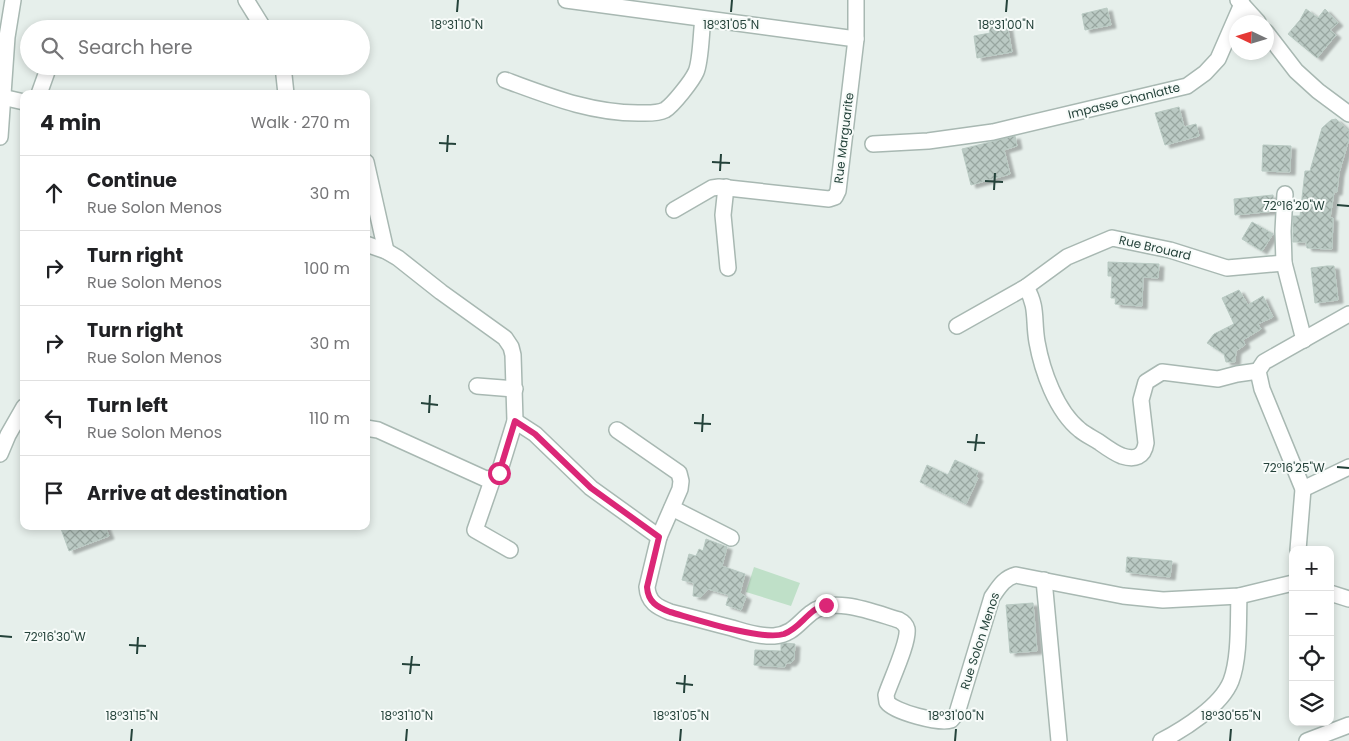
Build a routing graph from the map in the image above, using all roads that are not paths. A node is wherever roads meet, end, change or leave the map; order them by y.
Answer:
1 (13, 0) edge
2 (246, 0) edge
3 (566, 0) edge
4 (856, 0) edge
5 (1240, 2) edge
6 (1252, 15) edge
7 (702, 19) junction
8 (258, 20) edge
9 (856, 39) junction
10 (1274, 42) edge
11 (46, 75) edge
12 (283, 75) edge
13 (505, 80) dead end
14 (40, 90) edge
15 (285, 90) edge
16 (2, 97) junction
17 (20, 101) edge
18 (1349, 114) edge
19 (0, 132) edge
20 (0, 137) edge
21 (872, 144) dead end
22 (370, 180) edge
23 (726, 187) junction
24 (1285, 194) dead end
25 (674, 210) dead end
26 (370, 245) edge
27 (386, 251) junction
28 (1284, 263) junction
29 (728, 268) dead end
30 (1026, 287) junction
31 (1349, 314) edge
32 (957, 326) dead end
33 (1304, 340) junction
34 (1258, 371) junction
35 (477, 386) dead end
36 (515, 389) junction
37 (20, 414) edge
38 (515, 421) junction
39 (370, 429) edge
40 (617, 430) dead end
41 (0, 454) edge
42 (1349, 467) edge
43 (493, 478) junction
44 (1302, 489) junction
45 (672, 508) junction
46 (659, 537) junction
47 (731, 538) dead end
48 (1298, 546) edge
49 (510, 550) dead end
50 (1044, 580) junction
51 (1289, 584) edge
52 (1334, 594) edge
53 (1239, 596) junction
54 (1349, 599) edge
55 (1349, 711) edge
56 (1349, 718) edge
57 (1349, 725) edge
58 (1059, 741) edge
59 (1161, 741) edge
60 (1307, 741) edge

1 - 16 street
2 - 8 street
3 - 7 street
4 - 9 street, Rue Marguarite
5 - 6 street
5 - 21 street, Impasse Chanlatte
7 - 9 street
7 - 13 street
9 - 23 street, Rue Marguarite
10 - 18 street
11 - 14 street
12 - 15 street
16 - 17 street
16 - 19 street
19 - 20 street
22 - 27 street
23 - 25 street, Rue Marguarite
23 - 29 street
24 - 28 street
26 - 27 street
27 - 36 street
28 - 30 street, Rue Brouard
28 - 33 street
30 - 32 street, Rue Brouard
30 - 34 street
31 - 33 street
33 - 34 street
34 - 44 street
35 - 36 street
36 - 38 street
37 - 41 street
38 - 43 street
38 - 46 street
39 - 43 street
40 - 45 street
42 - 44 street
43 - 49 street
44 - 48 street
45 - 46 street
45 - 47 street
46 - 50 street, Rue Solon Menos
50 - 53 street, Rue Solon Menos
50 - 58 street
51 - 53 street, Rue Solon Menos
52 - 54 street
53 - 59 street
55 - 56 street
57 - 60 street

